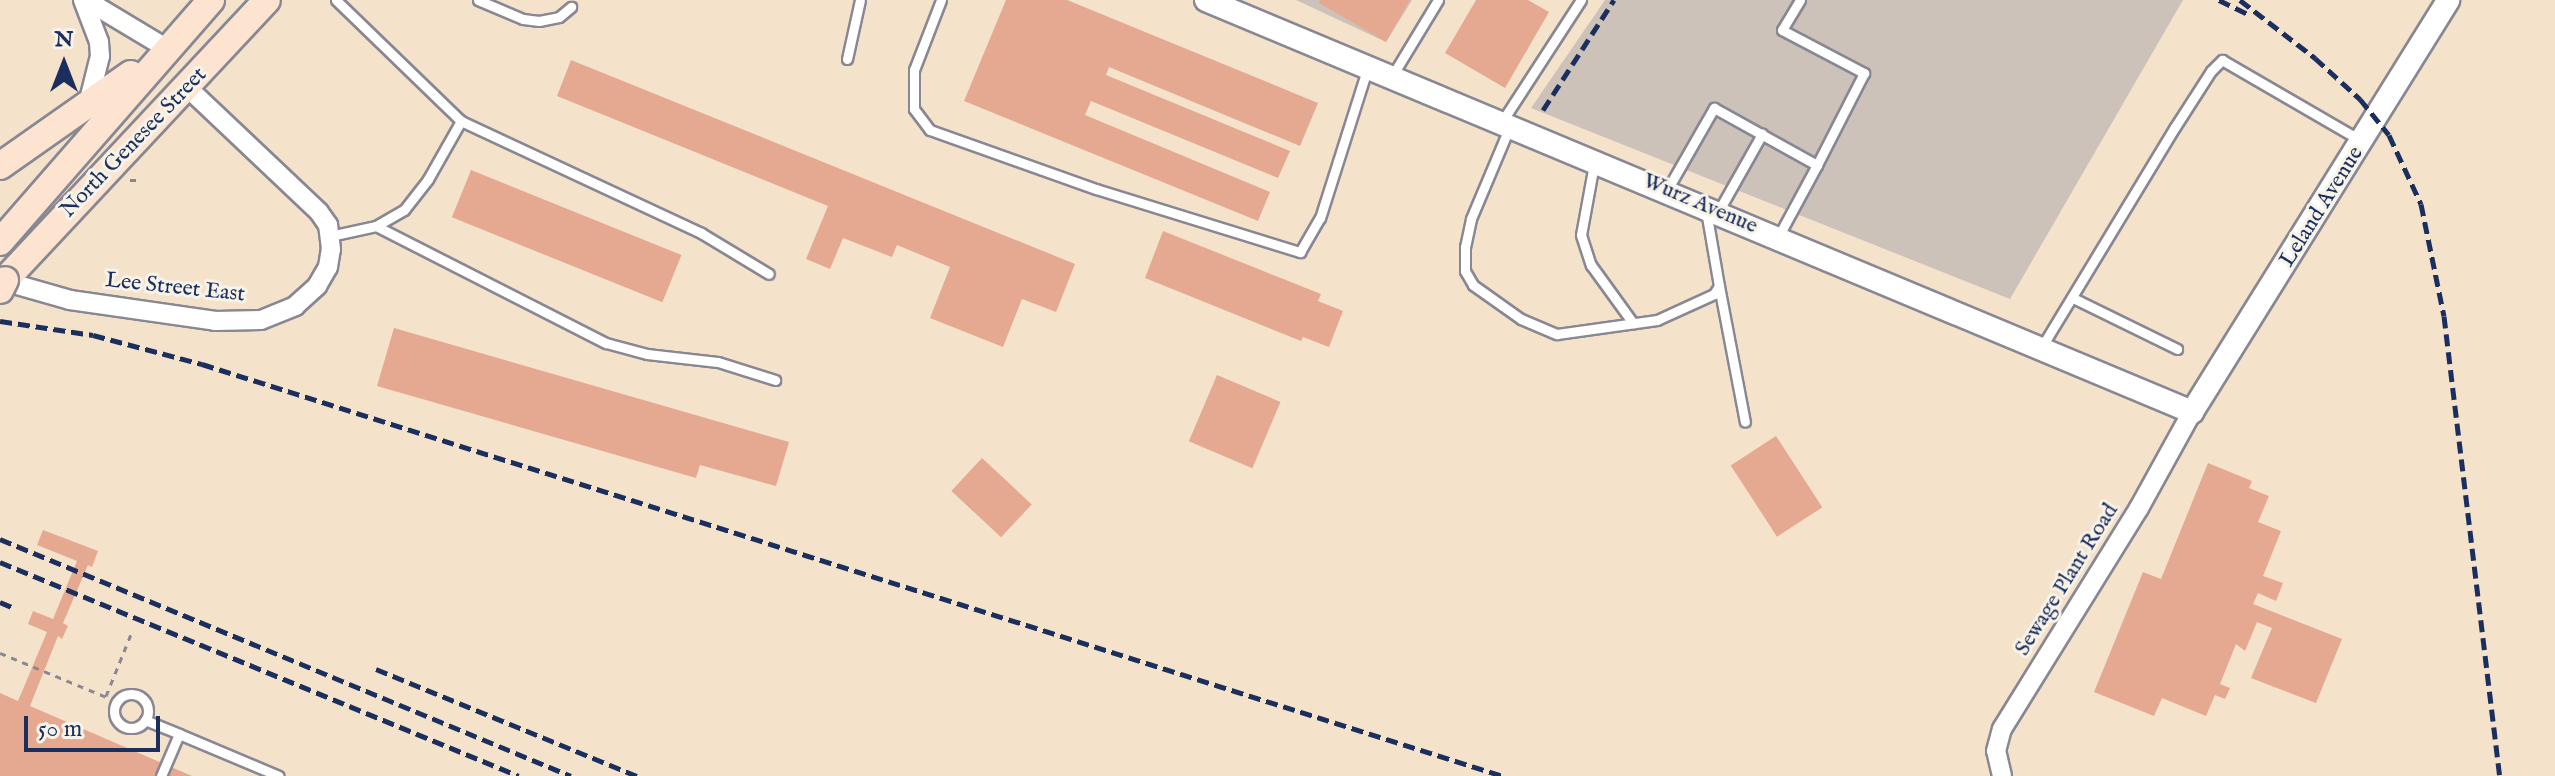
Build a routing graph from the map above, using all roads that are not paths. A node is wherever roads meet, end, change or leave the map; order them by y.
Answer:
1 (84, 0) edge
2 (211, 0) edge
3 (267, 0) edge
4 (336, 0) edge
5 (478, 0) edge
6 (860, 0) edge
7 (941, 0) edge
8 (1206, 0) edge
9 (1438, 0) edge
10 (1581, 0) edge
11 (1800, 0) edge
12 (2448, 0) edge
13 (571, 7) dead end
14 (166, 48) junction
15 (847, 59) dead end
16 (1368, 69) junction
17 (1391, 79) junction
18 (188, 88) junction
19 (88, 105) junction
20 (461, 121) junction
21 (1506, 125) junction
22 (1762, 134) junction
23 (2363, 141) junction
24 (1595, 161) junction
25 (1817, 165) junction
26 (0, 166) edge
27 (1667, 190) junction
28 (1711, 209) junction
29 (376, 226) junction
30 (330, 236) junction
31 (1778, 237) junction
32 (0, 242) edge
33 (769, 274) dead end
34 (1, 284) edge
35 (1719, 286) junction
36 (2073, 298) junction
37 (1633, 323) junction
38 (2041, 348) junction
39 (2177, 349) dead end
40 (775, 380) dead end
41 (2192, 412) junction
42 (1745, 422) dead end
43 (145, 720) junction
44 (179, 734) junction
45 (161, 776) edge
46 (279, 776) edge
47 (2002, 776) edge

1 - 14 street
1 - 19 street
2 - 14 main road, North Genesee Street
3 - 18 main road, North Genesee Street
4 - 20 lane
5 - 13 lane
6 - 15 lane
7 - 16 lane
8 - 16 street, Wurz Avenue
9 - 17 lane
10 - 21 lane
11 - 25 lane
12 - 23 street, Leland Avenue
14 - 19 main road
14 - 32 main road, North Genesee Street
16 - 17 street, Wurz Avenue
17 - 21 street, Wurz Avenue
18 - 30 street
18 - 34 main road, North Genesee Street
19 - 26 main road
20 - 29 lane
20 - 33 lane
21 - 24 street, Wurz Avenue
21 - 37 lane
22 - 25 lane
22 - 27 lane
22 - 28 lane
23 - 36 lane
23 - 41 street, Leland Avenue
24 - 27 street, Wurz Avenue
24 - 37 lane
25 - 31 lane
27 - 28 street, Wurz Avenue
28 - 31 street, Wurz Avenue
28 - 35 lane
29 - 30 lane
29 - 40 lane
30 - 34 street, Lee Street East
31 - 38 street, Wurz Avenue
35 - 37 lane
35 - 42 lane
36 - 38 lane
36 - 39 lane
38 - 41 street, Wurz Avenue
41 - 47 street, Sewage Plant Road
43 - 43 lane
43 - 44 lane
44 - 45 lane
44 - 46 lane

